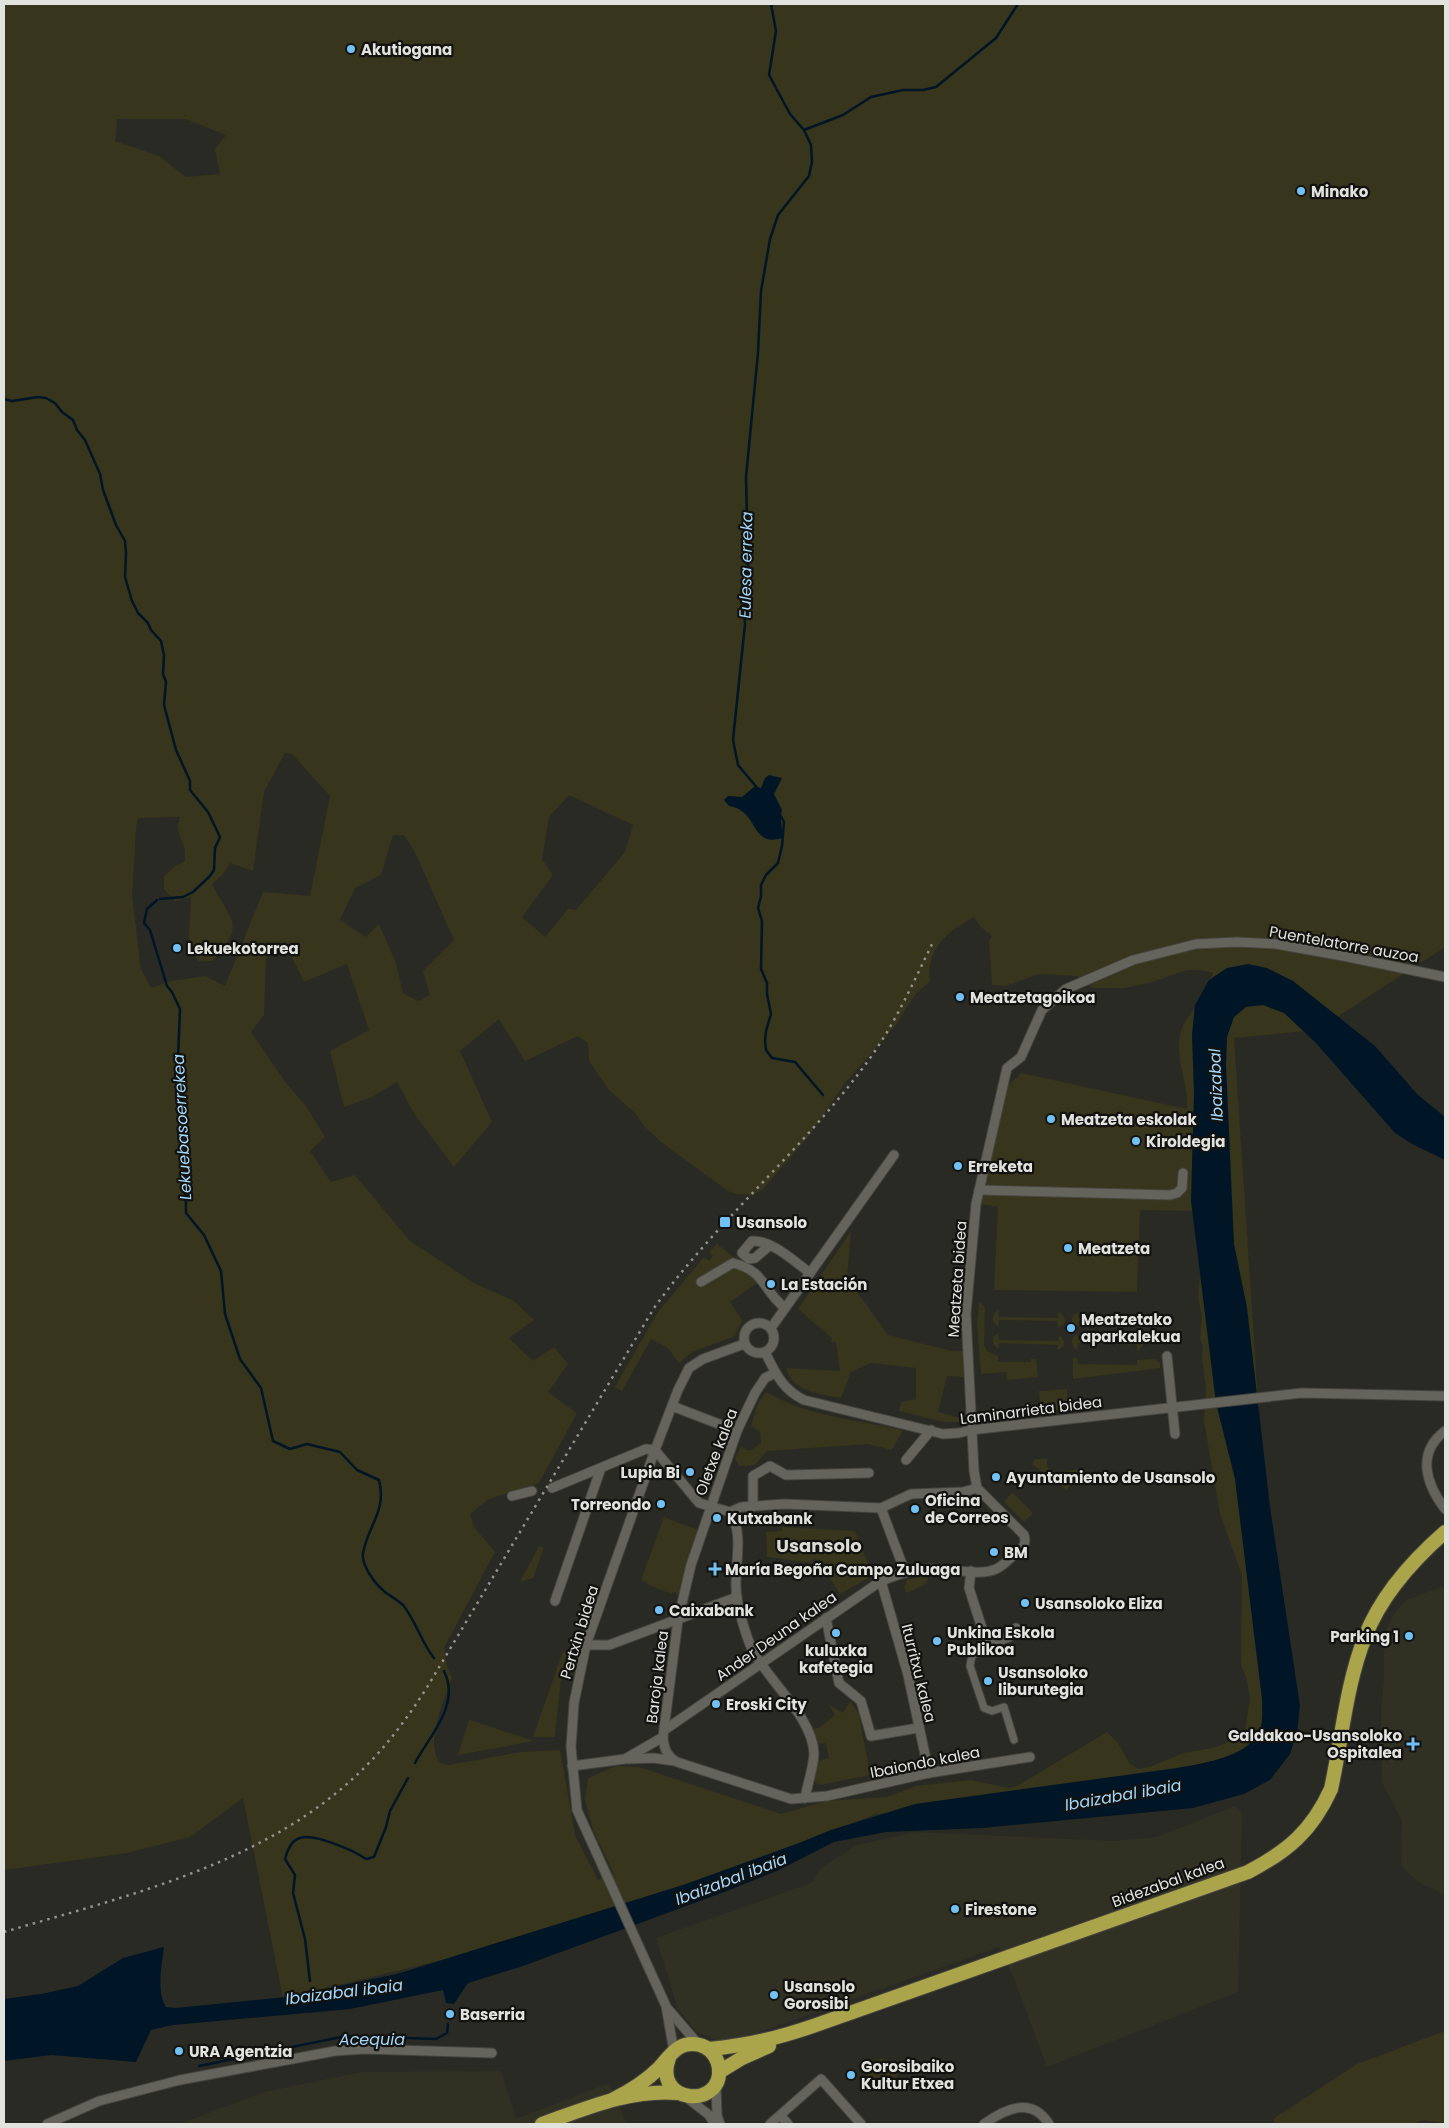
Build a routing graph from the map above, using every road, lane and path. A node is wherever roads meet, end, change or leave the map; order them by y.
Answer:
1 (1445, 977) edge
2 (1066, 989) joint
3 (894, 1155) dead end
4 (1183, 1173) dead end
5 (979, 1190) junction
6 (769, 1246) dead end
7 (810, 1273) junction
8 (701, 1282) dead end
9 (785, 1308) junction
10 (771, 1328) junction
11 (744, 1344) junction
12 (765, 1352) junction
13 (1167, 1356) dead end
14 (775, 1373) junction
15 (1445, 1396) edge
16 (672, 1406) junction
17 (1173, 1407) junction
18 (931, 1430) junction
19 (971, 1430) junction
20 (737, 1431) junction
21 (1445, 1431) edge
22 (1175, 1434) dead end
23 (650, 1449) junction
24 (906, 1460) dead end
25 (601, 1468) junction
26 (869, 1473) dead end
27 (552, 1488) dead end
28 (977, 1488) junction
29 (532, 1491) dead end
30 (512, 1496) dead end
31 (753, 1506) junction
32 (709, 1507) junction
33 (1444, 1507) edge
34 (881, 1508) junction
35 (730, 1512) junction
36 (1445, 1532) edge
37 (970, 1571) junction
38 (905, 1572) junction
39 (881, 1581) junction
40 (736, 1596) junction
41 (554, 1601) dead end
42 (826, 1618) junction
43 (678, 1620) junction
44 (1016, 1628) dead end
45 (586, 1645) junction
46 (988, 1647) junction
47 (760, 1662) junction
48 (918, 1728) junction
49 (664, 1733) junction
50 (1014, 1740) dead end
51 (636, 1753) junction
52 (1030, 1757) dead end
53 (625, 1759) junction
54 (674, 1760) junction
55 (572, 1766) junction
56 (929, 1772) junction
57 (805, 1798) junction
58 (666, 2006) junction
59 (816, 2025) junction
60 (703, 2047) junction
61 (492, 2053) dead end
62 (671, 2055) junction
63 (718, 2078) junction
64 (682, 2095) junction
65 (614, 2099) junction
66 (781, 2116) junction
67 (47, 2124) edge
68 (542, 2124) edge
69 (715, 2124) edge
70 (720, 2124) edge
71 (770, 2124) edge
72 (788, 2124) edge
73 (861, 2124) edge
74 (984, 2124) edge
75 (1049, 2124) edge

1 - 2 street, Puentelatorre auzoa
2 - 5 street, Meatzeta bidea
3 - 7 street
4 - 5 street
5 - 19 street, Meatzeta bidea
6 - 7 street
7 - 9 street
8 - 9 street
9 - 10 street
10 - 11 street
10 - 12 street
11 - 12 street
11 - 16 street, Pertxin bidea
12 - 14 street, Laminarrieta bidea
13 - 17 street
14 - 18 street, Laminarrieta bidea
14 - 20 street, Oletxe kalea
15 - 17 street, Laminarrieta bidea
16 - 20 street
16 - 23 street, Pertxin bidea
17 - 19 street, Laminarrieta bidea
17 - 22 street
18 - 19 street, Laminarrieta bidea
18 - 24 street
19 - 28 street
20 - 32 street, Oletxe kalea
21 - 33 street
23 - 25 street
23 - 32 street
23 - 45 street, Pertxin bidea
25 - 27 street
25 - 41 street, Pertxin bidea
26 - 31 street
28 - 34 street
28 - 37 street, Ander Deuna kalea
29 - 30 street
31 - 34 street
31 - 35 street
32 - 35 street, Oletxe kalea
32 - 43 street, Baroja kalea
34 - 38 street
35 - 40 street
36 - 59 highway, Bidezabal kalea
37 - 38 street, Ander Deuna kalea
37 - 46 street
38 - 39 street, Ander Deuna kalea
39 - 42 street, Ander Deuna kalea
39 - 48 street, Iturritxu kalea
40 - 43 street
40 - 47 street
42 - 47 street, Ander Deuna kalea
42 - 48 street
43 - 45 street
43 - 49 street, Baroja kalea
44 - 46 street
45 - 55 street, Pertxin bidea
46 - 50 street
47 - 49 street, Ander Deuna kalea
47 - 57 street
48 - 56 street, Iturritxu kalea
49 - 51 street, Ander Deuna kalea
49 - 54 street
51 - 53 street, Ander Deuna kalea
51 - 54 street
52 - 56 street, Ibaiondo kalea
53 - 54 street
53 - 55 street
54 - 57 street
55 - 58 street, Pertxin bidea
56 - 57 street, Ibaiondo kalea
58 - 60 street
58 - 62 street
59 - 60 highway, Bidezabal kalea
59 - 63 highway
60 - 62 highway
60 - 63 highway
61 - 67 street
62 - 64 highway
62 - 65 highway
63 - 64 highway
63 - 70 street
64 - 65 highway
64 - 69 street
65 - 68 highway
66 - 71 street
66 - 72 street
66 - 73 street
74 - 75 street

